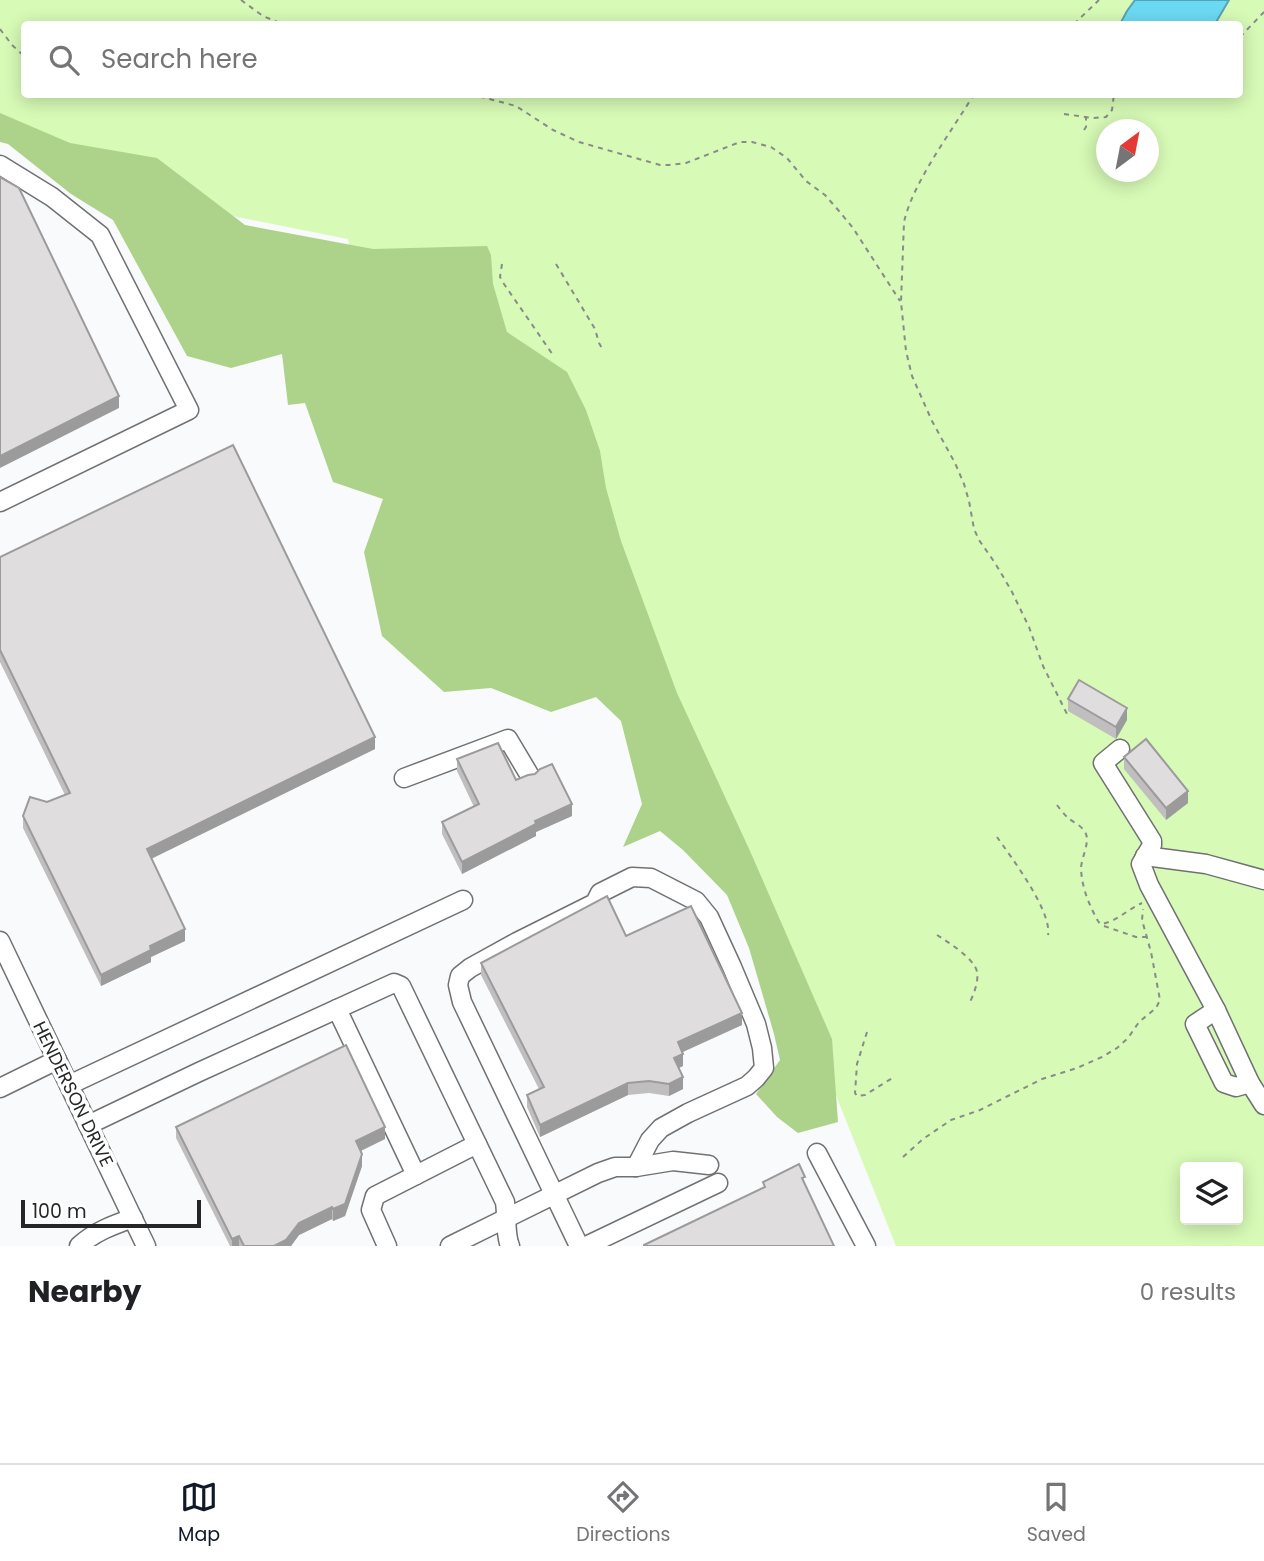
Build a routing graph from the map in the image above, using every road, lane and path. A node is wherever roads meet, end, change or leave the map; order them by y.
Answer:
1 (241, 0) edge
2 (1099, 0) edge
3 (1264, 12) edge
4 (275, 21) edge
5 (1077, 21) edge
6 (0, 29) edge
7 (1243, 34) edge
8 (21, 54) edge
9 (484, 98) edge
10 (972, 98) edge
11 (1114, 98) edge
12 (1064, 114) dead end
13 (1086, 117) junction
14 (1084, 130) dead end
15 (0, 165) edge
16 (502, 264) dead end
17 (555, 264) dead end
18 (901, 302) junction
19 (603, 350) dead end
20 (553, 355) dead end
21 (0, 502) edge
22 (1069, 718) dead end
23 (1120, 748) dead end
24 (530, 776) edge
25 (404, 778) dead end
26 (1057, 805) dead end
27 (997, 837) dead end
28 (1143, 860) junction
29 (1264, 880) edge
30 (463, 900) dead end
31 (1100, 924) junction
32 (1048, 934) dead end
33 (937, 935) dead end
34 (1147, 937) junction
35 (0, 942) edge
36 (969, 1004) dead end
37 (337, 1009) junction
38 (1216, 1010) junction
39 (867, 1032) dead end
40 (57, 1060) junction
41 (894, 1077) dead end
42 (1250, 1083) junction
43 (69, 1085) junction
44 (0, 1088) edge
45 (1264, 1105) edge
46 (88, 1125) junction
47 (477, 1144) junction
48 (817, 1153) dead end
49 (903, 1157) dead end
50 (709, 1165) dead end
51 (636, 1167) junction
52 (416, 1175) junction
53 (719, 1183) dead end
54 (554, 1195) junction
55 (508, 1217) junction
56 (133, 1218) junction
57 (79, 1246) edge
58 (146, 1246) edge
59 (387, 1246) edge
60 (450, 1246) edge
61 (510, 1246) edge
62 (579, 1246) edge
63 (586, 1246) edge
64 (866, 1246) edge

1 - 4 path
2 - 5 path
3 - 7 path
6 - 8 path
9 - 18 path
10 - 18 path
11 - 13 path
12 - 13 path
13 - 14 path
15 - 21 street
16 - 20 path
17 - 19 path
18 - 22 path
23 - 28 street
24 - 25 street
26 - 31 path
27 - 32 path
28 - 29 street
28 - 38 street
30 - 43 street
31 - 34 path
31 - 34 path
33 - 36 path
34 - 49 path
35 - 40 street, HENDERSON DRIVE
37 - 46 street
37 - 47 street
37 - 52 street
38 - 42 street
38 - 42 street
39 - 41 path
40 - 43 street, HENDERSON DRIVE
40 - 44 street
42 - 45 street
43 - 46 street, HENDERSON DRIVE
46 - 56 street, HENDERSON DRIVE
47 - 52 street
47 - 55 street
48 - 64 street
50 - 51 street
51 - 54 street
51 - 54 street
52 - 59 street
53 - 63 street
54 - 55 street
54 - 62 street
55 - 60 street
55 - 61 street
56 - 57 street
56 - 58 street, HENDERSON DRIVE

